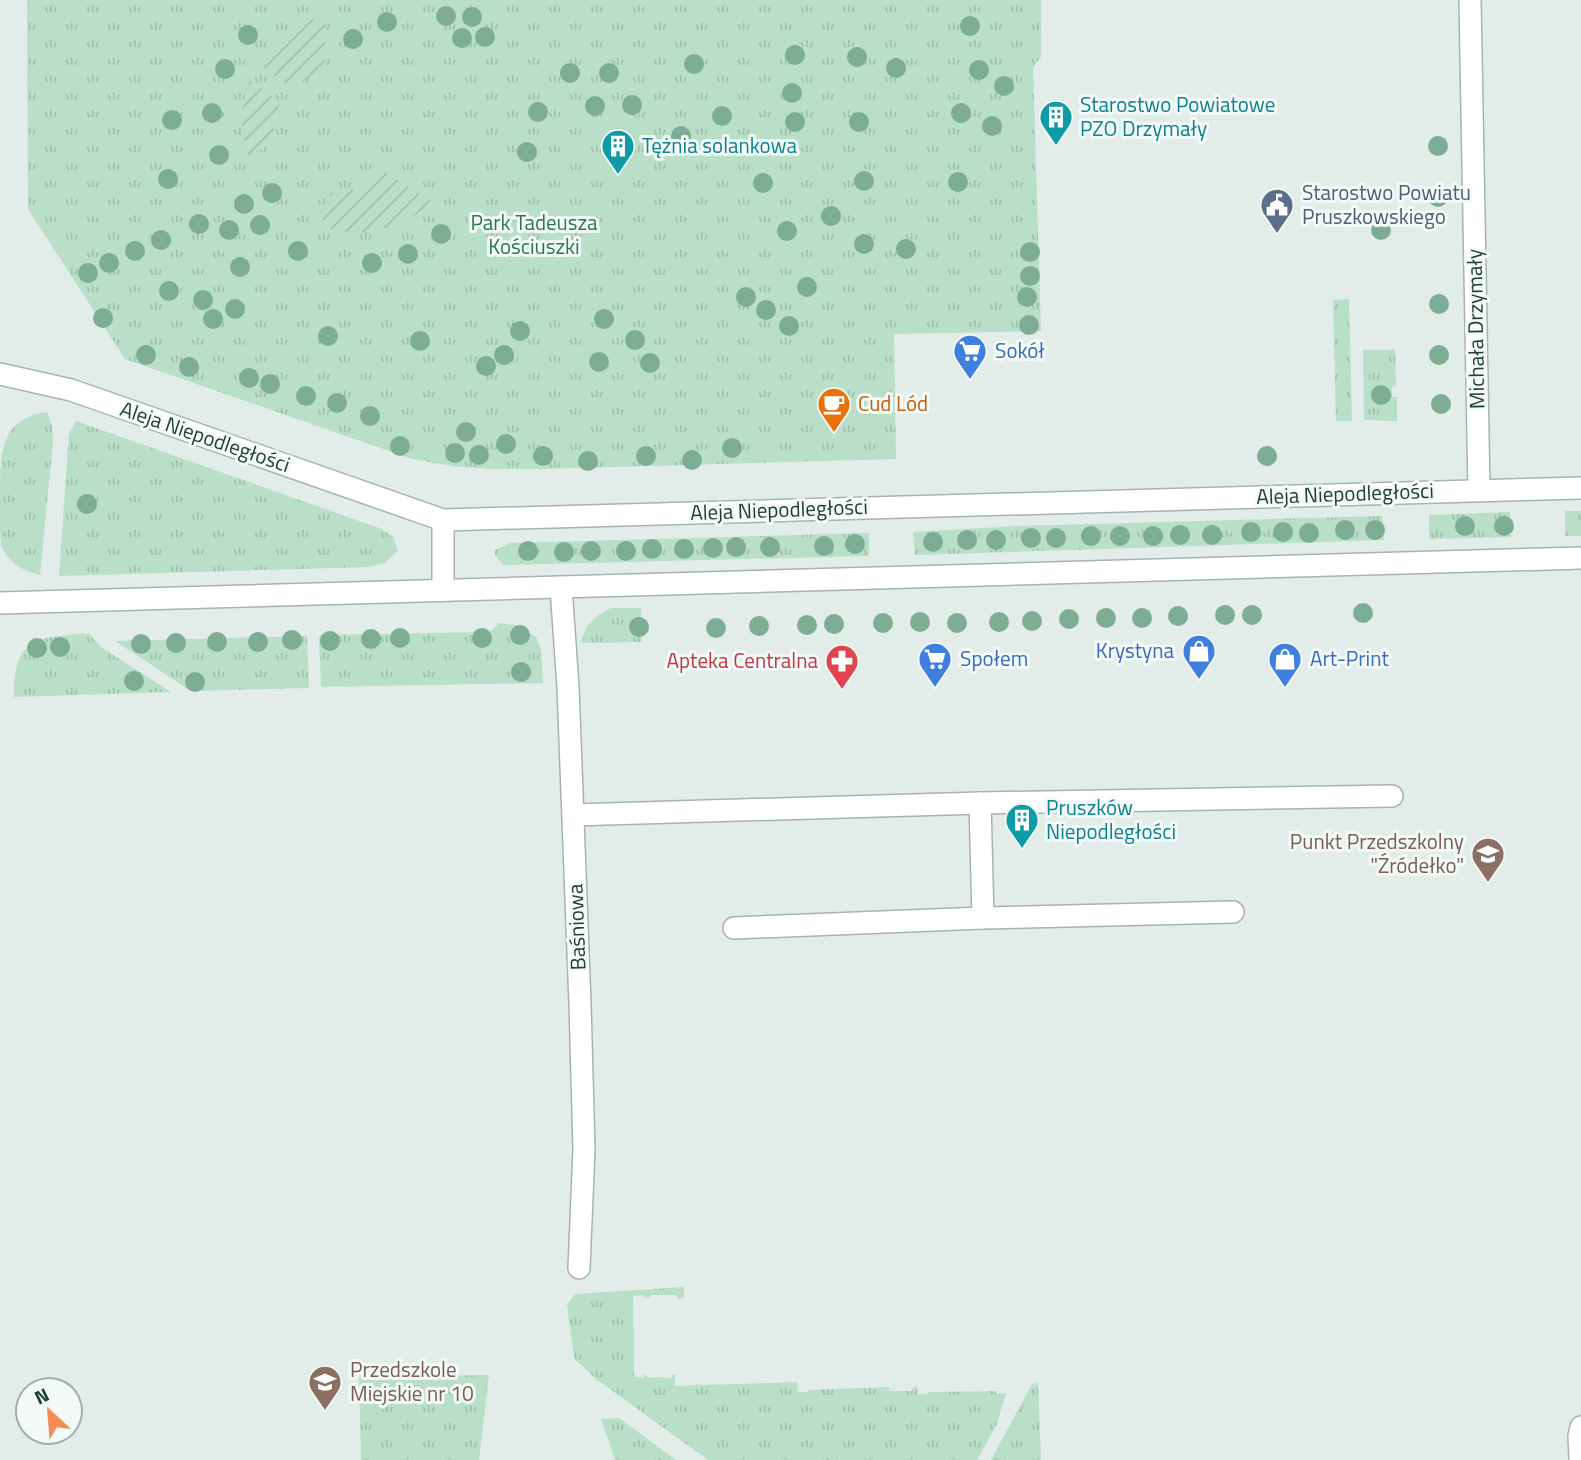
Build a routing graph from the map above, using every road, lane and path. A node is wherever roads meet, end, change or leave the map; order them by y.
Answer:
1 (1470, 0) edge
2 (0, 374) edge
3 (1581, 488) edge
4 (1479, 490) junction
5 (443, 520) junction
6 (1581, 558) edge
7 (561, 587) junction
8 (443, 590) junction
9 (0, 603) edge
10 (1392, 796) dead end
11 (980, 803) junction
12 (573, 814) junction
13 (1233, 912) dead end
14 (983, 918) junction
15 (734, 928) dead end
16 (579, 1268) dead end
17 (1581, 1427) edge
18 (1580, 1460) edge

1 - 4 street, Michała Drzymały
2 - 5 street, Aleja Niepodległości
3 - 4 street, Aleja Niepodległości
4 - 5 street, Aleja Niepodległości
5 - 8 street
6 - 7 street
7 - 8 street
7 - 12 street, Baśniowa
8 - 9 street
10 - 11 street
11 - 12 street
11 - 14 street
12 - 16 street, Baśniowa
13 - 14 street
14 - 15 street
17 - 18 street

